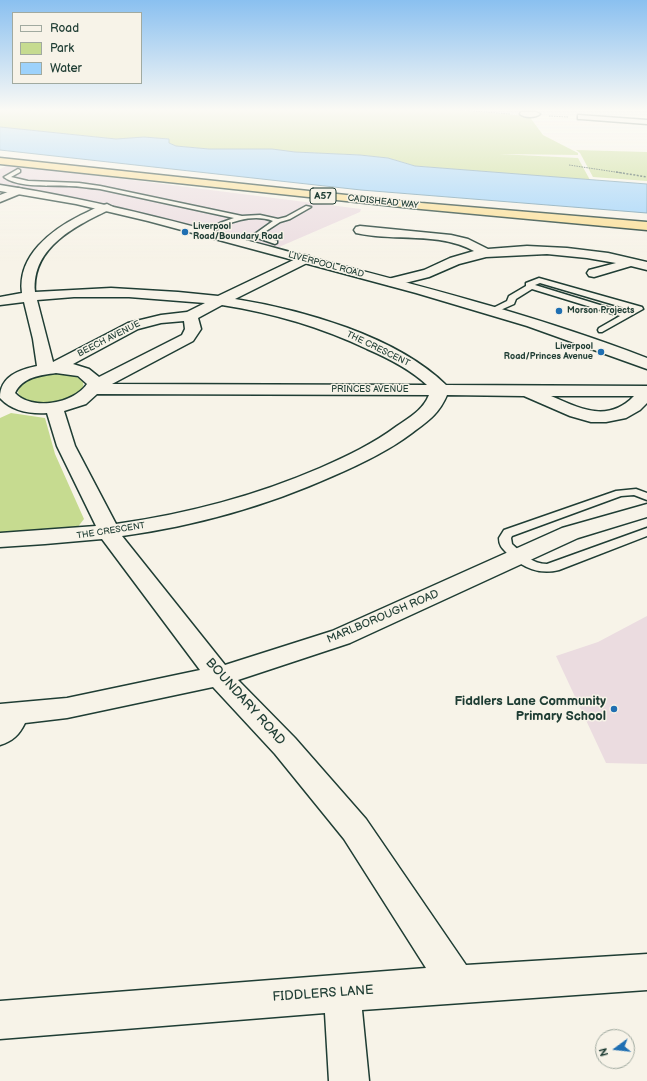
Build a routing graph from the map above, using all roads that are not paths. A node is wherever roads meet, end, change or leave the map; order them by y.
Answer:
1 (0, 161) edge
2 (18, 171) dead end
3 (52, 184) junction
4 (0, 188) edge
5 (18, 190) junction
6 (59, 198) junction
7 (0, 199) edge
8 (107, 207) junction
9 (308, 207) dead end
10 (242, 218) junction
11 (278, 221) junction
12 (647, 226) edge
13 (206, 233) junction
14 (367, 233) dead end
15 (276, 242) dead end
16 (486, 254) junction
17 (304, 259) junction
18 (630, 262) junction
19 (647, 266) edge
20 (430, 273) junction
21 (594, 273) dead end
22 (393, 282) junction
23 (531, 286) junction
24 (416, 289) junction
25 (30, 296) junction
26 (0, 301) edge
27 (220, 301) junction
28 (493, 310) junction
29 (190, 316) junction
30 (627, 316) junction
31 (602, 330) dead end
32 (647, 364) edge
33 (51, 369) junction
34 (94, 386) junction
35 (4, 387) edge
36 (441, 390) junction
37 (523, 390) junction
38 (647, 392) edge
39 (17, 405) junction
40 (54, 408) junction
41 (0, 414) edge
42 (647, 497) edge
43 (647, 510) edge
44 (109, 532) junction
45 (647, 532) edge
46 (0, 540) edge
47 (519, 557) junction
48 (219, 676) junction
49 (5, 720) edge
50 (647, 972) edge
51 (457, 984) junction
52 (342, 993) junction
53 (0, 1020) edge
54 (349, 1081) edge

1 - 12 highway, CADISHEAD WAY / A57
2 - 3 lane
3 - 6 lane
3 - 10 lane
4 - 5 street, LIVERPOOL ROAD
5 - 6 street, LIVERPOOL ROAD
5 - 7 street
6 - 8 street, LIVERPOOL ROAD
8 - 13 street, LIVERPOOL ROAD
8 - 25 street
9 - 11 lane
10 - 11 lane
10 - 13 lane
11 - 15 lane
13 - 17 street, LIVERPOOL ROAD
14 - 16 street
16 - 18 street
16 - 20 street
17 - 22 street, LIVERPOOL ROAD
17 - 27 street, BEECH AVENUE
18 - 19 street
18 - 21 street
20 - 22 street
20 - 24 street
22 - 24 street, LIVERPOOL ROAD
23 - 28 lane
23 - 30 lane
23 - 30 lane
24 - 28 street, LIVERPOOL ROAD
25 - 26 street, THE CRESCENT
25 - 27 street, THE CRESCENT
25 - 33 street
27 - 29 street, BEECH AVENUE
27 - 36 street, THE CRESCENT
28 - 32 street, LIVERPOOL ROAD
29 - 33 street, BEECH AVENUE
29 - 34 street
30 - 31 lane
33 - 34 street
33 - 35 street
34 - 36 street, PRINCES AVENUE
34 - 40 street
35 - 39 street
36 - 37 street, PRINCES AVENUE
36 - 44 street, THE CRESCENT
37 - 38 street, PRINCES AVENUE
37 - 38 street
39 - 40 street
39 - 41 street
40 - 44 street, BOUNDARY ROAD
42 - 47 lane
43 - 47 street, MARLBOROUGH ROAD
44 - 46 street, THE CRESCENT
44 - 48 street, BOUNDARY ROAD
45 - 47 lane
47 - 48 street, MARLBOROUGH ROAD
48 - 49 street, MARLBOROUGH ROAD
48 - 51 street, BOUNDARY ROAD
50 - 51 street, FIDDLERS LANE
51 - 52 street, FIDDLERS LANE
52 - 53 street, FIDDLERS LANE
52 - 54 street

